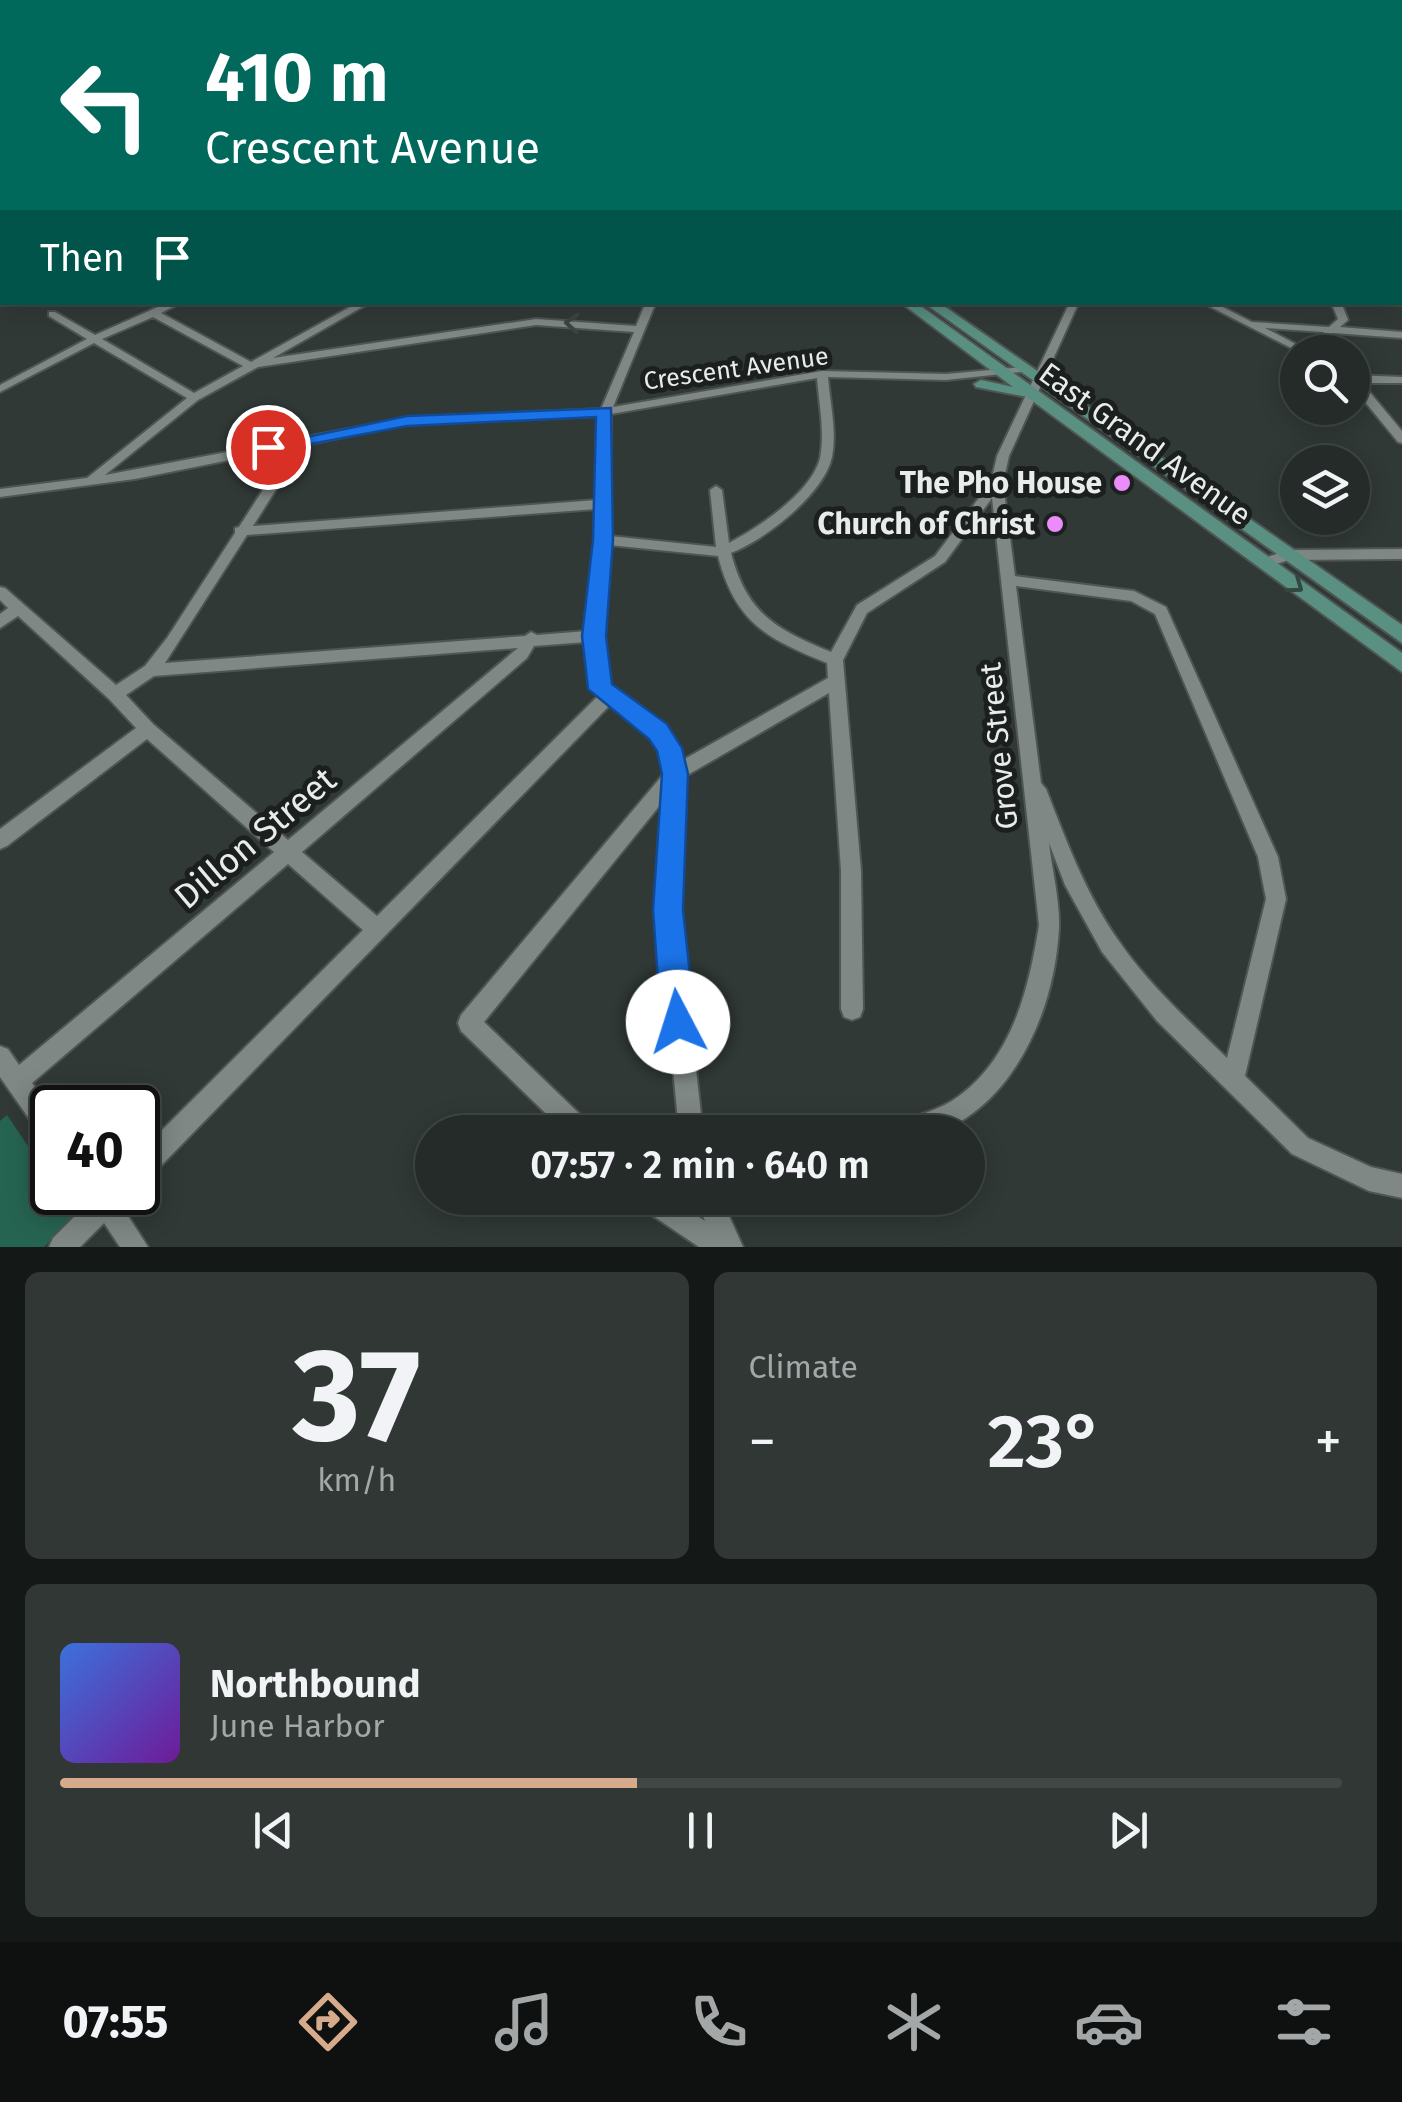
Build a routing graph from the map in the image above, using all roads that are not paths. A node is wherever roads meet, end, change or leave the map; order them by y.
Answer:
1 (171, 305) edge
2 (362, 305) edge
3 (650, 305) edge
4 (909, 305) edge
5 (931, 305) edge
6 (1073, 305) edge
7 (1212, 305) edge
8 (1337, 305) edge
9 (153, 313) junction
10 (52, 314) dead end
11 (1254, 324) junction
12 (640, 329) junction
13 (1328, 332) junction
14 (1402, 335) edge
15 (1280, 338) edge
16 (94, 339) junction
17 (249, 365) junction
18 (822, 374) junction
19 (946, 378) junction
20 (1370, 379) edge
21 (1021, 380) junction
22 (1402, 380) edge
23 (981, 384) junction
24 (0, 389) edge
25 (194, 398) junction
26 (1370, 399) edge
27 (605, 412) junction
28 (1402, 439) edge
29 (302, 440) junction
30 (89, 482) junction
31 (997, 483) junction
32 (716, 490) dead end
33 (0, 493) edge
34 (604, 504) junction
35 (240, 532) junction
36 (603, 540) junction
37 (720, 552) junction
38 (1402, 554) edge
39 (1288, 555) junction
40 (1264, 563) junction
41 (1009, 580) junction
42 (0, 592) edge
43 (18, 608) junction
44 (0, 622) edge
45 (1402, 635) edge
46 (594, 636) junction
47 (531, 638) junction
48 (834, 660) junction
49 (1402, 664) edge
50 (151, 670) junction
51 (834, 683) junction
52 (115, 694) junction
53 (608, 696) junction
54 (146, 729) junction
55 (675, 774) junction
56 (1031, 776) junction
57 (0, 840) edge
58 (287, 854) junction
59 (376, 928) junction
60 (852, 1009) dead end
61 (0, 1057) edge
62 (1234, 1078) junction
63 (16, 1082) junction
64 (30, 1101) edge
65 (565, 1115) edge
66 (689, 1115) edge
67 (944, 1115) edge
68 (160, 1149) edge
69 (1402, 1186) edge
70 (90, 1215) edge
71 (117, 1215) edge
72 (674, 1215) edge
73 (716, 1215) edge
74 (62, 1247) edge
75 (136, 1247) edge
76 (722, 1247) edge
77 (730, 1247) edge

1 - 9 street
2 - 17 street
3 - 12 street
4 - 21 main road, East Grand Avenue
5 - 21 main road, East Grand Avenue
6 - 21 street, Grove Street
7 - 11 street
8 - 13 street
9 - 16 street
9 - 17 street
10 - 16 street
11 - 13 street
11 - 15 street
12 -> 17 street
12 - 27 street
13 - 14 street
16 - 24 street
16 - 25 street
17 - 25 street
18 - 19 street, Crescent Avenue
18 - 27 street, Crescent Avenue
18 - 37 street
19 - 21 street, Crescent Avenue
19 - 23 street, Crescent Avenue
20 - 22 street
21 - 23 main road
21 - 23 street, Crescent Avenue
21 - 31 street, Grove Street
21 - 39 main road, East Grand Avenue
21 - 40 main road, East Grand Avenue
25 - 30 street
26 - 28 street
27 - 29 street, Crescent Avenue
27 - 34 street
29 - 30 street, Crescent Avenue
29 - 35 street
30 - 33 street, Crescent Avenue
31 - 41 street, Grove Street
31 - 48 street
32 - 37 street
34 - 35 street
34 - 36 street
35 - 50 street
36 - 37 street
36 - 46 street
37 - 48 street
38 - 39 street
39 - 40 street
39 - 45 main road, East Grand Avenue
40 -> 49 main road, East Grand Avenue
41 - 56 street, Grove Street
41 - 62 street
42 - 43 street
43 - 44 street
43 - 52 street
46 - 47 street
46 - 53 street
47 - 50 street
47 - 58 street, Dillon Street
48 - 51 street
50 - 52 street
51 - 55 street
51 - 60 street
52 - 54 street
53 - 55 street
53 - 59 street
54 - 57 street
54 - 58 street
55 - 65 street
55 - 66 street
56 - 62 street
56 - 67 street, Grove Street
58 - 59 street
58 - 63 street, Dillon Street
59 - 68 street
61 - 63 street
62 - 69 street
63 - 64 street
70 - 74 street
71 - 75 street
72 - 76 street
73 - 77 street

